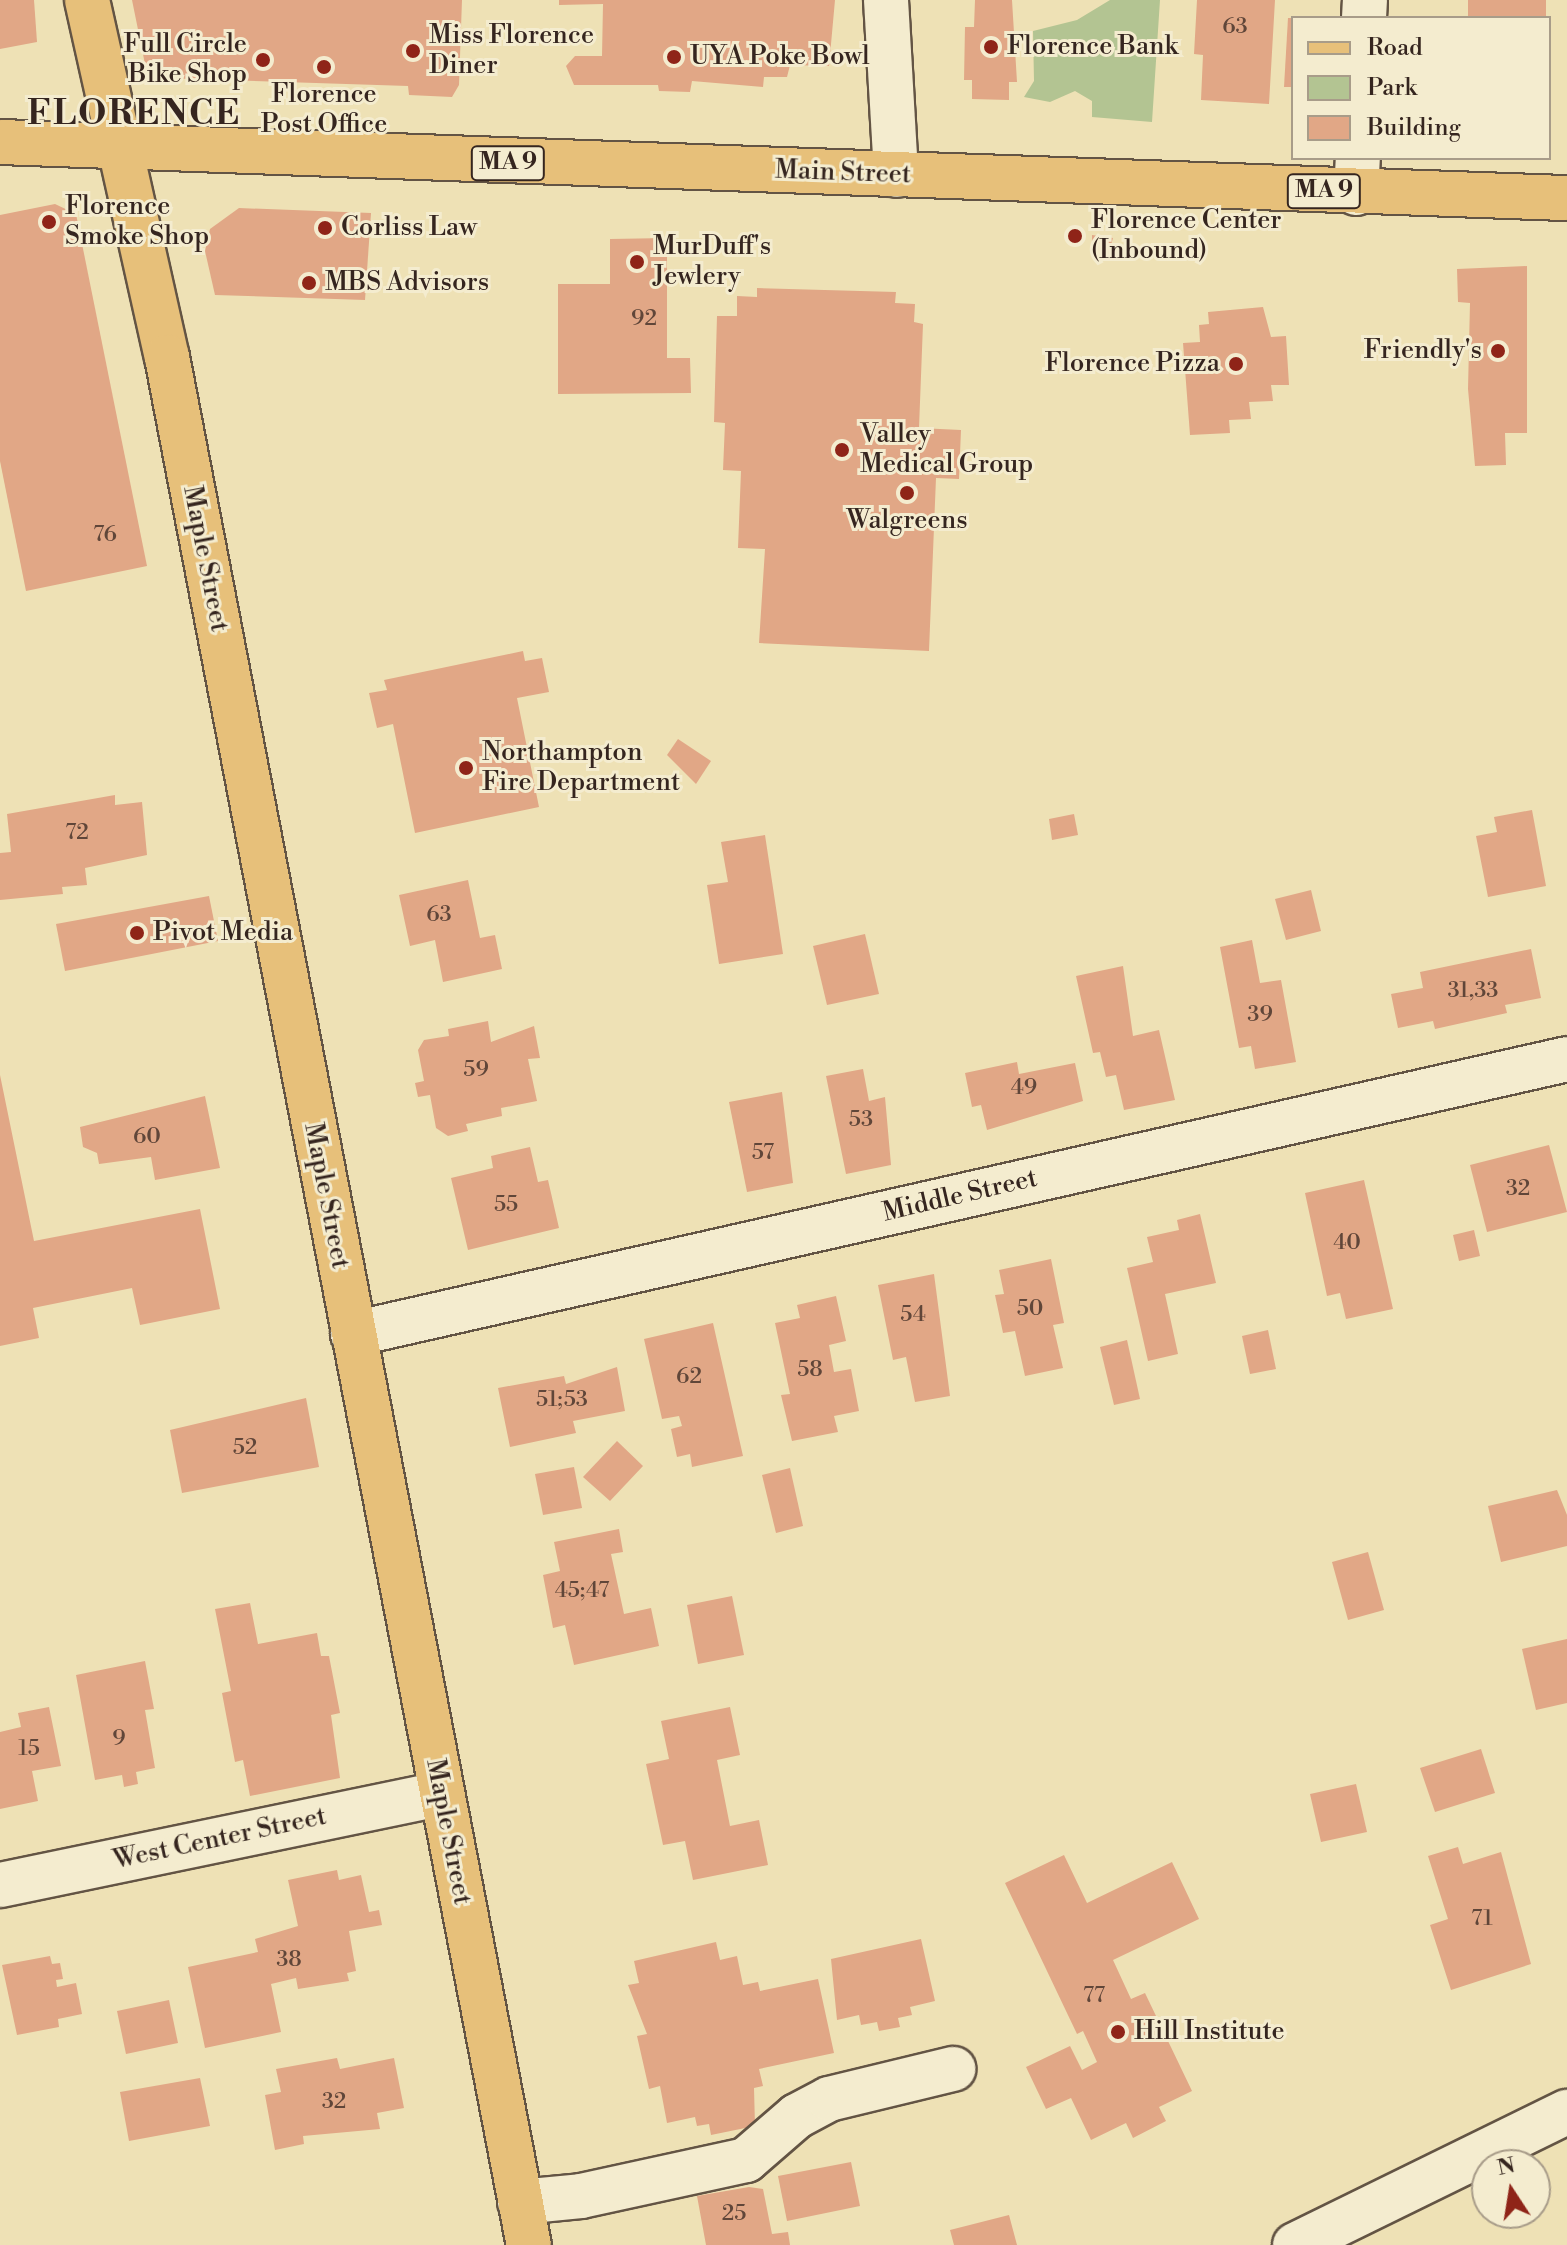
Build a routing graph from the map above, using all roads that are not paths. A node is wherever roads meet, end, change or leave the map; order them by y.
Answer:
1 (87, 0) edge
2 (886, 0) edge
3 (0, 142) edge
4 (119, 147) junction
5 (896, 175) junction
6 (1357, 175) edge
7 (1567, 198) edge
8 (1567, 1059) edge
9 (353, 1334) junction
10 (440, 1794) junction
11 (0, 1885) edge
12 (953, 2069) dead end
13 (1567, 2112) edge
14 (520, 2202) junction
15 (529, 2245) edge
16 (1295, 2245) edge

1 - 4 main road, Maple Street
2 - 5 street
3 - 4 main road, MA 9
4 - 5 main road, Main Street / MA 9
4 - 9 main road, Maple Street
5 - 6 main road, Main Street / MA 9
6 - 7 main road, Main Street / MA 9
8 - 9 street, Middle Street
9 - 10 main road, Maple Street
10 - 11 street, West Center Street
10 - 14 main road, Maple Street
12 - 14 street
13 - 16 street
14 - 15 main road, Maple Street

